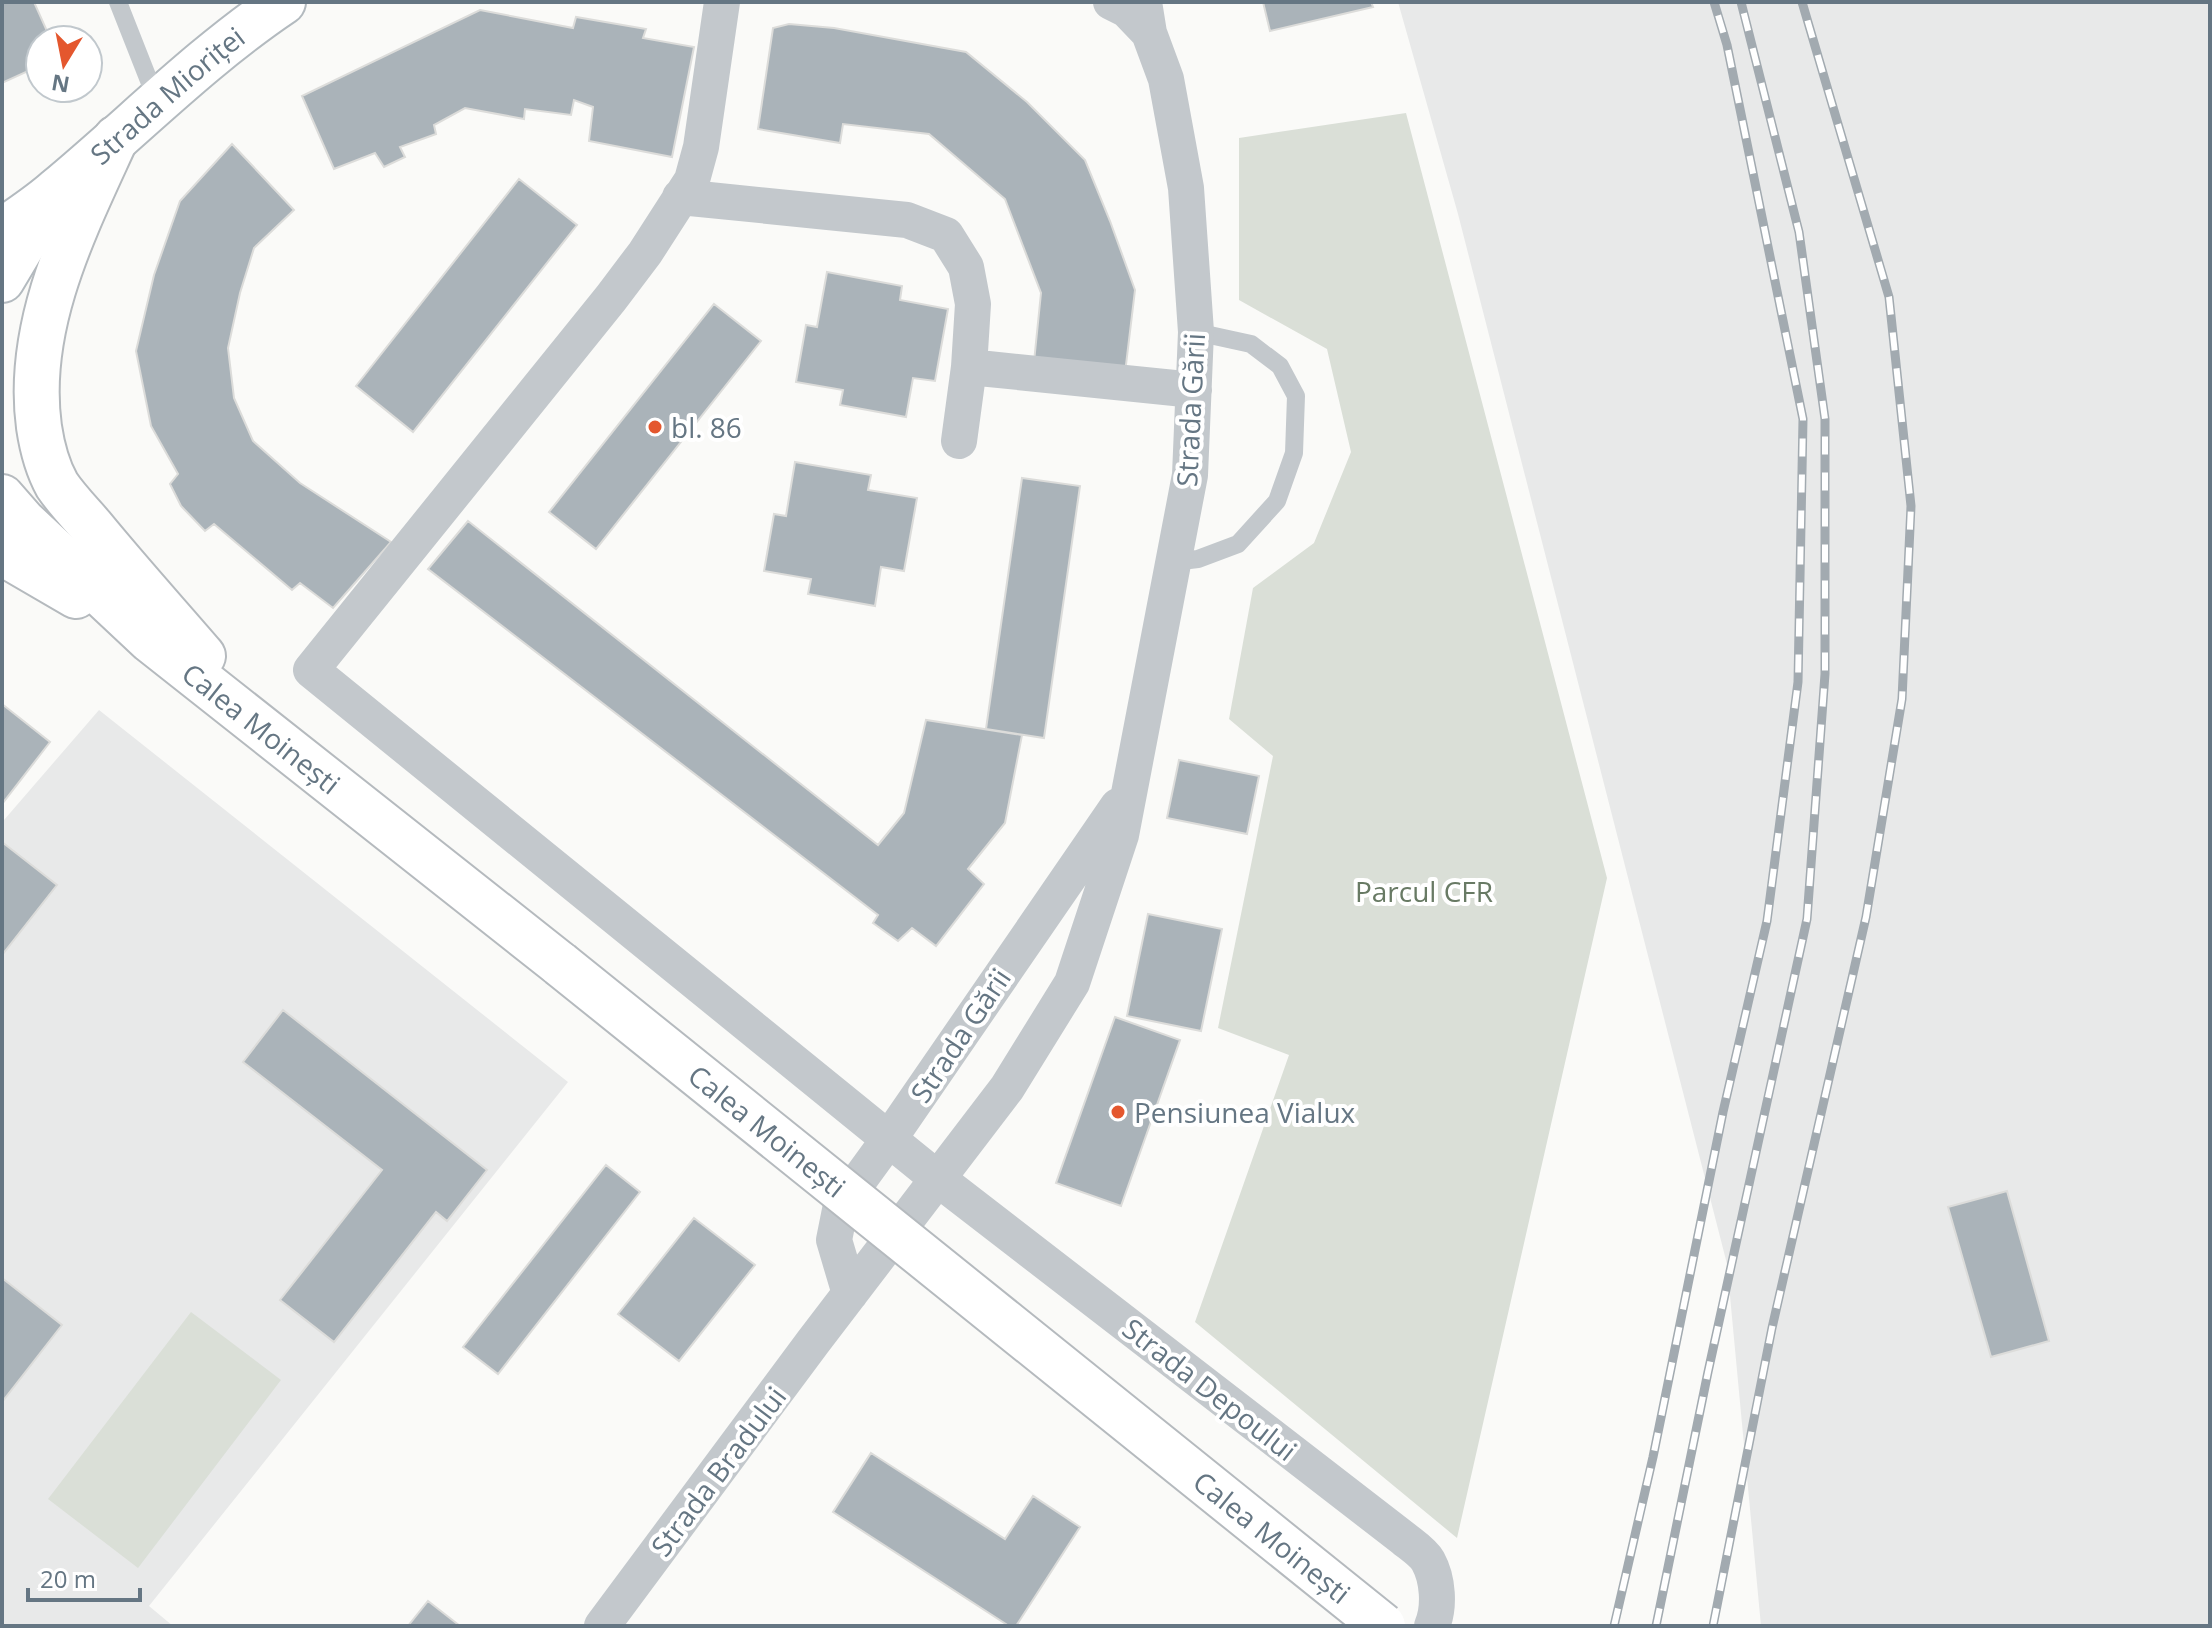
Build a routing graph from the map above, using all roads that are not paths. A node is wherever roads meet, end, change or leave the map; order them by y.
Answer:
1 (118, 2) edge
2 (283, 2) edge
3 (722, 2) edge
4 (1111, 2) edge
5 (1146, 17) edge
6 (157, 101) junction
7 (116, 138) junction
8 (55, 193) junction
9 (680, 197) junction
10 (2, 231) edge
11 (2, 280) edge
12 (1196, 332) junction
13 (969, 367) junction
14 (1194, 390) junction
15 (959, 441) dead end
16 (2, 497) edge
17 (2, 553) edge
18 (1173, 562) junction
19 (150, 640) junction
20 (276, 739) junction
21 (1130, 788) junction
22 (889, 1139) junction
23 (938, 1179) junction
24 (841, 1305) junction
25 (602, 1626) edge
26 (1383, 1626) edge
27 (1432, 1626) edge

1 - 6 lane
2 - 6 main road, Strada Mioriței
3 - 9 street
4 - 5 street, Strada Gării
5 - 12 street, Strada Gării
6 - 7 main road, Strada Mioriței
7 - 8 main road, Strada Mioriței
7 - 20 main road
8 - 10 main road, Strada Mioriței
8 - 11 main road, Strada Mioriței
9 - 13 street
9 - 22 street, Strada Depoului
12 - 14 street, Strada Gării
12 - 18 lane
13 - 14 street
13 - 15 street
14 - 18 street, Strada Gării
16 - 19 main road, Calea Moinești
17 - 19 main road, Calea Moinești
18 - 21 street, Strada Gării
19 - 20 main road, Calea Moinești
20 - 26 main road, Calea Moinești, bridge
21 - 22 street, Strada Gării
21 - 23 street, Strada Gării
22 - 23 street, Strada Depoului
22 - 24 street, Strada Gării
23 - 24 street, Strada Gării
23 - 27 street, Strada Depoului
24 - 25 street, Strada Bradului

